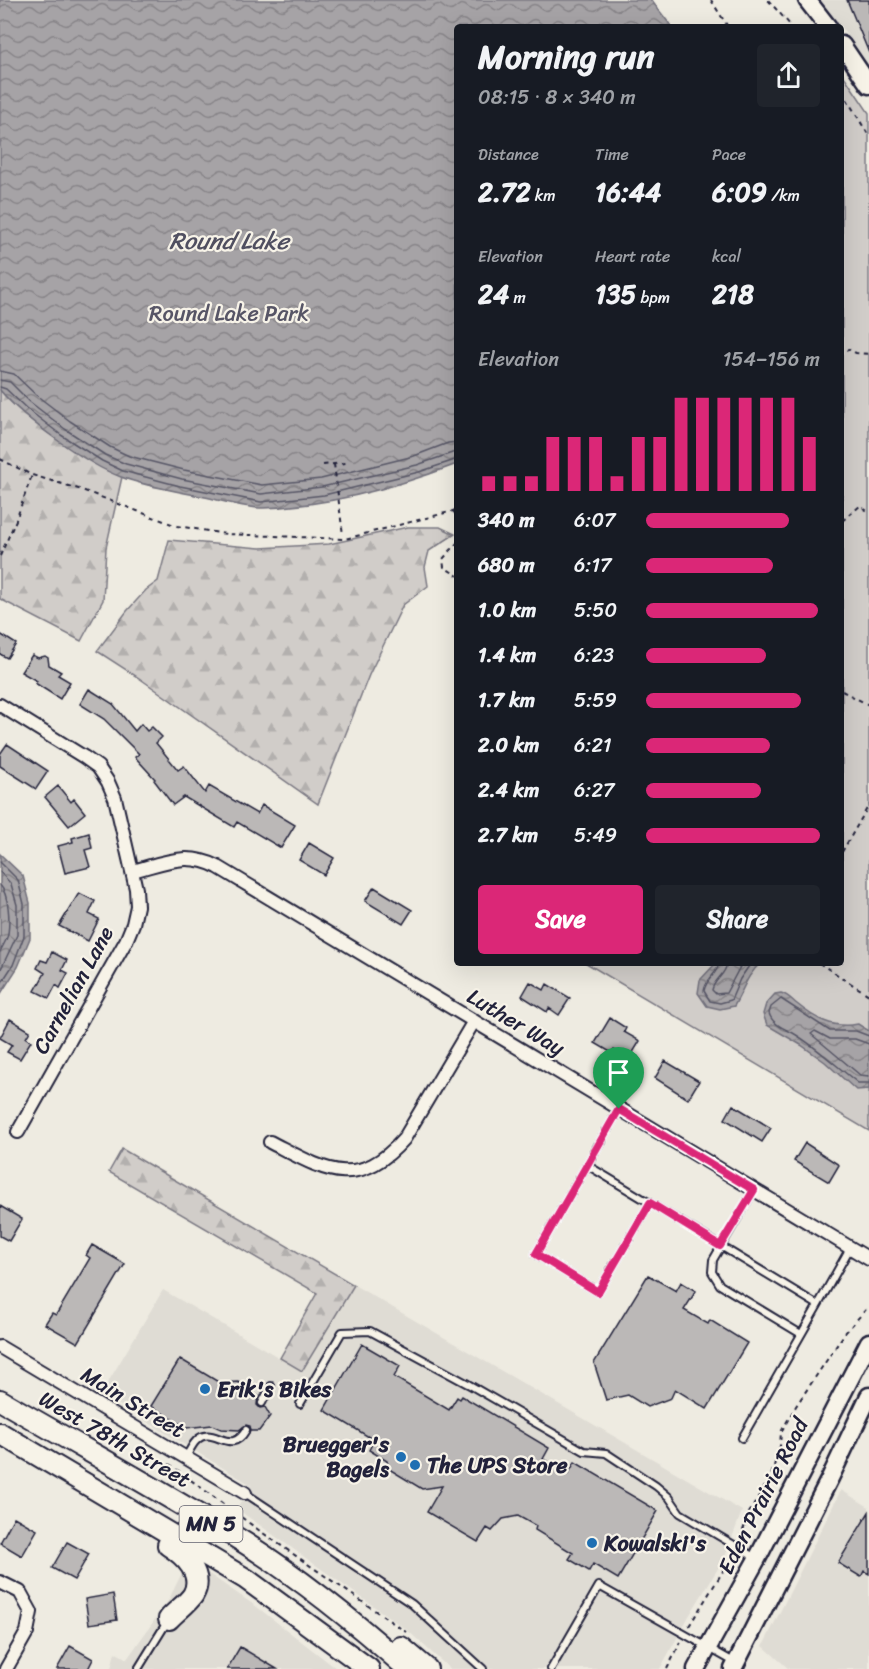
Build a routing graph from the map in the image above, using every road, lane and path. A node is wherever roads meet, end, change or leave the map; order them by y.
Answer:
1 (711, 0) edge
2 (768, 0) edge
3 (807, 0) edge
4 (726, 24) edge
5 (789, 24) edge
6 (826, 24) edge
7 (844, 48) edge
8 (869, 85) edge
9 (844, 94) edge
10 (869, 136) edge
11 (847, 351) dead end
12 (869, 354) edge
13 (0, 459) edge
14 (346, 463) dead end
15 (334, 464) junction
16 (323, 465) dead end
17 (32, 475) junction
18 (453, 512) edge
19 (869, 512) edge
20 (844, 519) edge
21 (343, 535) dead end
22 (454, 547) edge
23 (0, 556) edge
24 (454, 573) edge
25 (844, 692) edge
26 (0, 705) edge
27 (869, 705) edge
28 (869, 805) edge
29 (844, 849) edge
30 (132, 871) junction
31 (824, 966) edge
32 (869, 995) edge
33 (474, 1021) junction
34 (619, 1109) junction
35 (18, 1132) dead end
36 (270, 1142) dead end
37 (587, 1165) junction
38 (754, 1190) junction
39 (650, 1203) junction
40 (720, 1246) junction
41 (850, 1248) junction
42 (869, 1259) edge
43 (818, 1305) junction
44 (869, 1306) edge
45 (801, 1334) junction
46 (869, 1342) edge
47 (0, 1347) edge
48 (271, 1386) dead end
49 (869, 1396) edge
50 (0, 1400) edge
51 (262, 1403) dead end
52 (300, 1404) dead end
53 (246, 1430) dead end
54 (0, 1435) edge
55 (742, 1438) dead end
56 (185, 1458) junction
57 (169, 1463) dead end
58 (245, 1493) joint
59 (738, 1546) junction
60 (757, 1559) junction
61 (246, 1579) junction
62 (0, 1582) edge
63 (306, 1585) junction
64 (169, 1619) joint
65 (685, 1636) junction
66 (412, 1638) dead end
67 (708, 1647) junction
68 (738, 1667) edge
69 (6, 1669) edge
70 (138, 1669) edge
71 (350, 1669) edge
72 (369, 1669) edge
73 (408, 1669) edge
74 (427, 1669) edge
75 (483, 1669) edge
76 (551, 1669) edge
77 (667, 1669) edge
78 (696, 1669) edge

1 - 4 path
2 - 5 path
3 - 6 main road
7 - 8 main road
9 - 10 path
11 - 12 path
13 - 17 path
14 - 15 path
15 - 16 path
15 - 21 path
17 - 18 path
17 - 23 path
19 - 20 path
22 - 24 path
25 - 27 path
26 - 30 street, Carnelian Lane
28 - 29 path
30 - 33 street, Luther Way
30 - 35 street, Carnelian Lane
31 - 32 path
33 - 34 street, Luther Way
33 - 36 street
34 - 37 lane
34 - 38 street, Luther Way
37 - 39 lane
37 - 39 lane
38 - 40 lane
38 - 41 street, Luther Way
39 - 40 lane
40 - 43 lane
40 - 45 lane
41 - 42 street, Luther Way
41 - 43 lane
43 - 45 lane
44 - 59 path
45 - 55 lane
46 - 60 main road, Eden Prairie Road
47 - 56 street, Main Street
48 - 51 lane
49 - 68 main road
50 - 63 main road, West 78th Street / MN 5
52 - 59 lane
53 - 56 lane
54 - 61 main road, MN 5
54 - 64 main road
56 - 58 street, Main Street
57 - 66 path
58 - 75 lane
59 - 60 lane
59 - 65 path
60 - 67 main road, Eden Prairie Road
61 - 71 main road
61 - 72 main road, MN 5
62 - 69 street
63 - 73 main road, West 78th Street / MN 5
63 - 74 main road
64 - 70 lane
65 - 67 lane
65 - 76 lane
65 - 77 path
67 - 68 lane
67 - 78 main road, Eden Prairie Road

